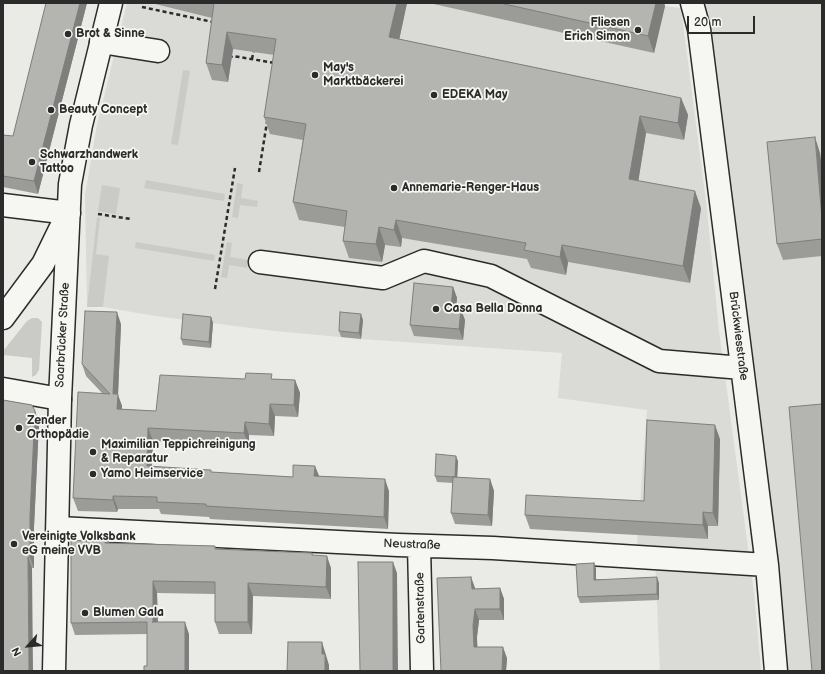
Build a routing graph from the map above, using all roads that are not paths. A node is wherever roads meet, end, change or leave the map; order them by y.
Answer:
1 (111, 3) edge
2 (692, 3) edge
3 (101, 42) junction
4 (158, 51) dead end
5 (3, 205) edge
6 (69, 213) junction
7 (260, 262) dead end
8 (3, 318) edge
9 (742, 368) junction
10 (3, 389) edge
11 (60, 399) junction
12 (58, 528) junction
13 (419, 546) junction
14 (767, 565) junction
15 (54, 671) edge
16 (422, 671) edge
17 (776, 671) edge

1 - 3 street, Saarbrücker Straße
2 - 9 street, Brückwiesstraße
3 - 4 street
3 - 6 street, Saarbrücker Straße
5 - 6 street
6 - 8 street
6 - 11 street, Saarbrücker Straße
7 - 9 street
9 - 14 street, Brückwiesstraße
10 - 11 street
11 - 12 street, Saarbrücker Straße
12 - 13 street, Neustraße
12 - 15 street, Saarbrücker Straße
13 - 14 street, Neustraße
13 - 16 street, Gartenstraße
14 - 17 street, Brückwiesstraße

